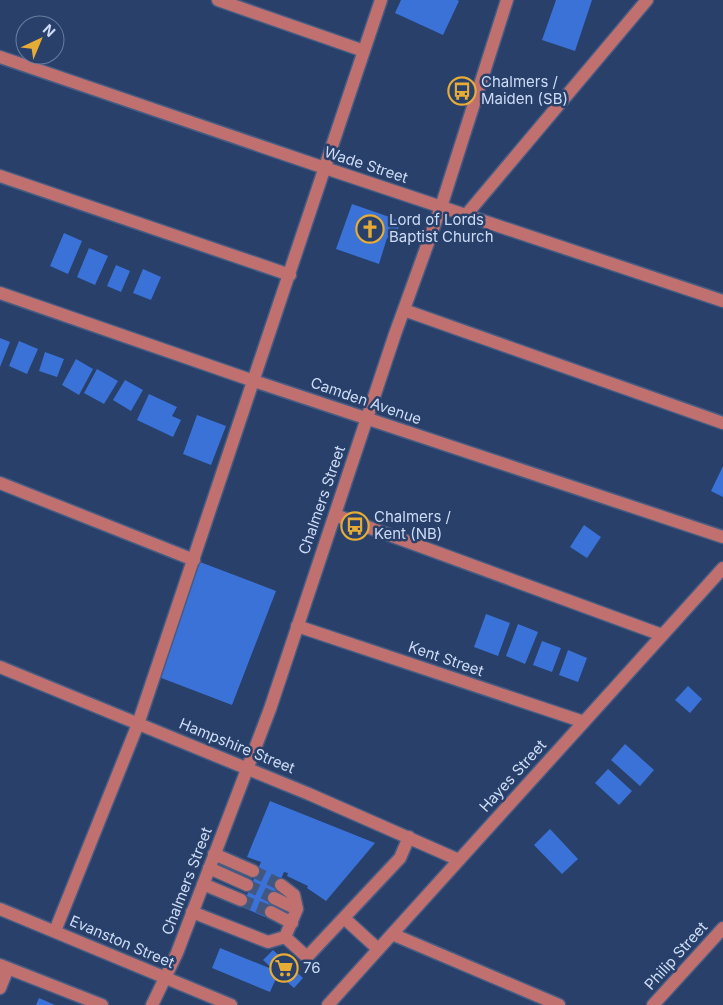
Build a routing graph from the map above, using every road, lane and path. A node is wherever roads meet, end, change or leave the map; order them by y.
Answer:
1 (218, 0) edge
2 (380, 0) edge
3 (507, 0) edge
4 (647, 0) edge
5 (364, 51) junction
6 (0, 56) edge
7 (325, 168) junction
8 (0, 176) edge
9 (441, 207) junction
10 (466, 216) junction
11 (290, 274) junction
12 (0, 293) edge
13 (723, 301) edge
14 (404, 310) junction
15 (255, 381) junction
16 (367, 419) junction
17 (723, 423) edge
18 (0, 483) edge
19 (334, 515) junction
20 (723, 537) edge
21 (194, 560) junction
22 (723, 568) edge
23 (297, 626) junction
24 (662, 635) junction
25 (0, 667) edge
26 (584, 722) junction
27 (138, 724) junction
28 (247, 768) junction
29 (409, 837) junction
30 (214, 854) junction
31 (459, 860) junction
32 (208, 868) junction
33 (253, 871) tunnel mouth
34 (203, 884) junction
35 (281, 884) tunnel mouth
36 (247, 885) tunnel mouth
37 (274, 898) tunnel mouth
38 (241, 900) tunnel mouth
39 (0, 909) edge
40 (297, 909) junction
41 (192, 912) junction
42 (271, 912) tunnel mouth
43 (344, 918) junction
44 (292, 923) junction
45 (723, 928) edge
46 (54, 931) junction
47 (392, 934) junction
48 (285, 937) junction
49 (378, 949) junction
50 (4, 967) edge
51 (165, 978) junction
52 (0, 988) edge
53 (102, 1005) edge
54 (152, 1005) edge
55 (231, 1005) edge
56 (328, 1005) edge
57 (559, 1005) edge
58 (653, 1005) edge

1 - 5 street
2 - 5 street
3 - 9 street, Chalmers Street
4 - 10 street
5 - 7 street
6 - 7 street, Wade Street
7 - 9 street, Wade Street
7 - 11 street
8 - 11 street
9 - 10 street, Wade Street
9 - 14 street, Chalmers Street
10 - 13 street, Wade Street
11 - 15 street
12 - 15 street, Camden Avenue
14 - 16 street, Chalmers Street
14 - 17 street
15 - 16 street, Camden Avenue
15 - 21 street
16 - 19 street, Chalmers Street
16 - 20 street, Camden Avenue
18 - 21 street
19 - 23 street, Chalmers Street
19 - 24 street
21 - 27 street
22 - 24 street, Hayes Street
23 - 26 street, Kent Street
23 - 28 street, Chalmers Street
24 - 26 street, Hayes Street
25 - 27 street, Hampshire Street
26 - 31 street, Hayes Street
27 - 28 street, Hampshire Street
27 - 46 street
28 - 29 street, Hampshire Street
28 - 30 street, Chalmers Street
29 - 31 street, Hampshire Street
29 - 43 street
30 - 32 street, Chalmers Street
30 - 33 street
31 - 47 street, Hayes Street
32 - 34 street, Chalmers Street
32 - 36 street
34 - 38 street
34 - 41 street, Chalmers Street
35 - 40 street
37 - 40 street
39 - 46 street, Evanston Street
40 - 44 street
41 - 48 street
41 - 51 street, Chalmers Street
42 - 44 street
43 - 48 street
43 - 49 street
44 - 48 street
45 - 58 street, Philip Street
46 - 51 street, Evanston Street
47 - 49 street, Hayes Street
47 - 57 street
49 - 56 street, Hayes Street
50 - 52 street
50 - 53 street
51 - 54 street, Chalmers Street
51 - 55 street, Evanston Street

